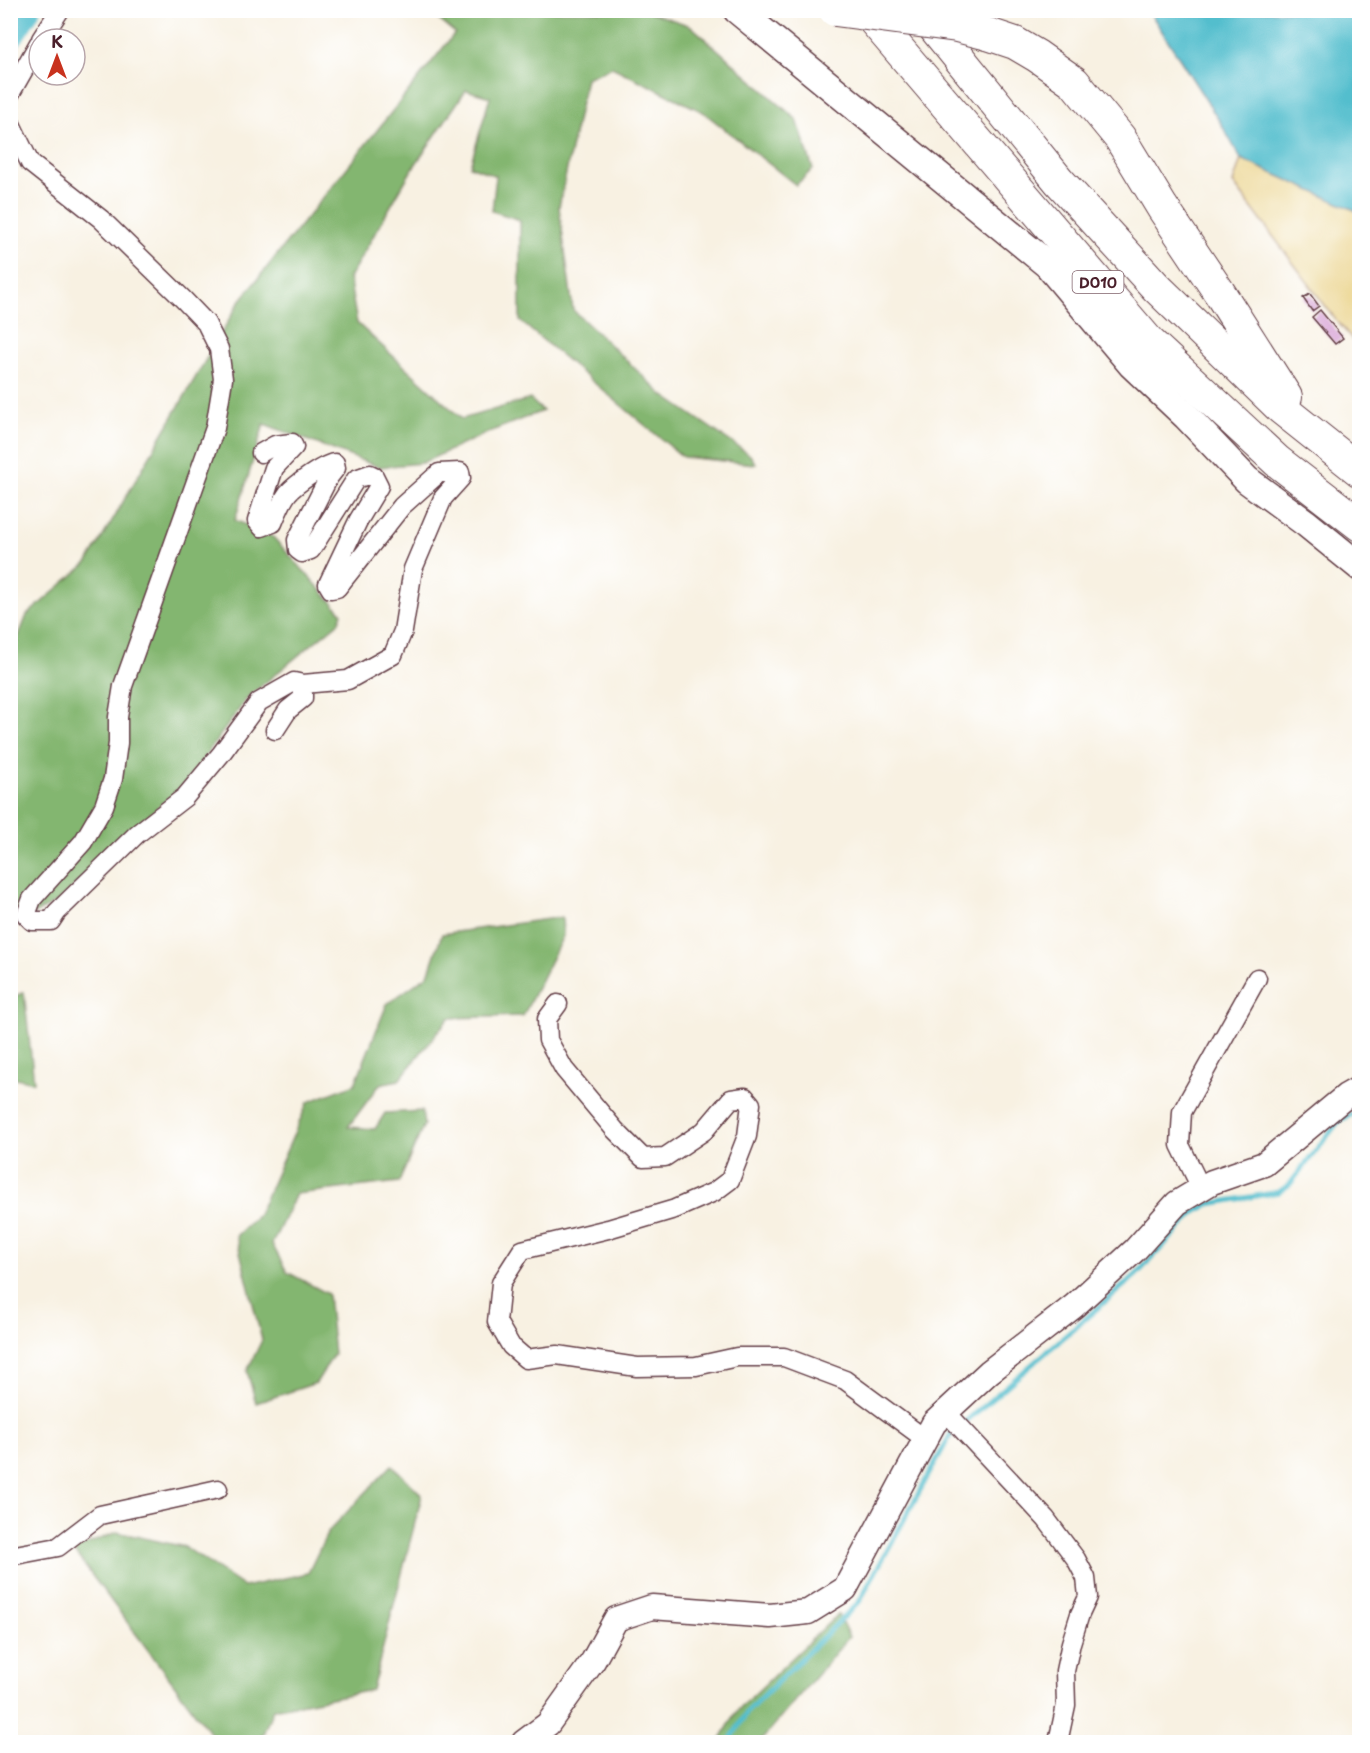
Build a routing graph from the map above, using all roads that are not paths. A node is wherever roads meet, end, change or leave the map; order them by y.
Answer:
1 (60, 10) edge
2 (737, 10) edge
3 (835, 10) edge
4 (865, 10) edge
5 (920, 10) edge
6 (49, 27) edge
7 (27, 64) edge
8 (10, 94) edge
9 (10, 122) edge
10 (1305, 428) junction
11 (261, 453) dead end
12 (1359, 471) edge
13 (1359, 525) edge
14 (1359, 567) edge
15 (303, 684) junction
16 (275, 730) dead end
17 (1257, 978) dead end
18 (558, 1004) dead end
19 (1359, 1088) edge
20 (1201, 1188) junction
21 (946, 1412) junction
22 (926, 1439) junction
23 (218, 1489) dead end
24 (10, 1556) edge
25 (524, 1743) edge
26 (1058, 1743) edge

1 - 6 street
2 - 14 main road
3 - 10 highway, bridge
4 - 13 highway, D010
5 - 10 highway, D010
7 - 8 street
9 - 15 street
10 - 12 highway, D010
11 - 15 street
15 - 16 street
17 - 20 street
18 - 22 street
19 - 20 street
20 - 21 street
21 - 22 street
21 - 26 street
22 - 25 street
23 - 24 street

